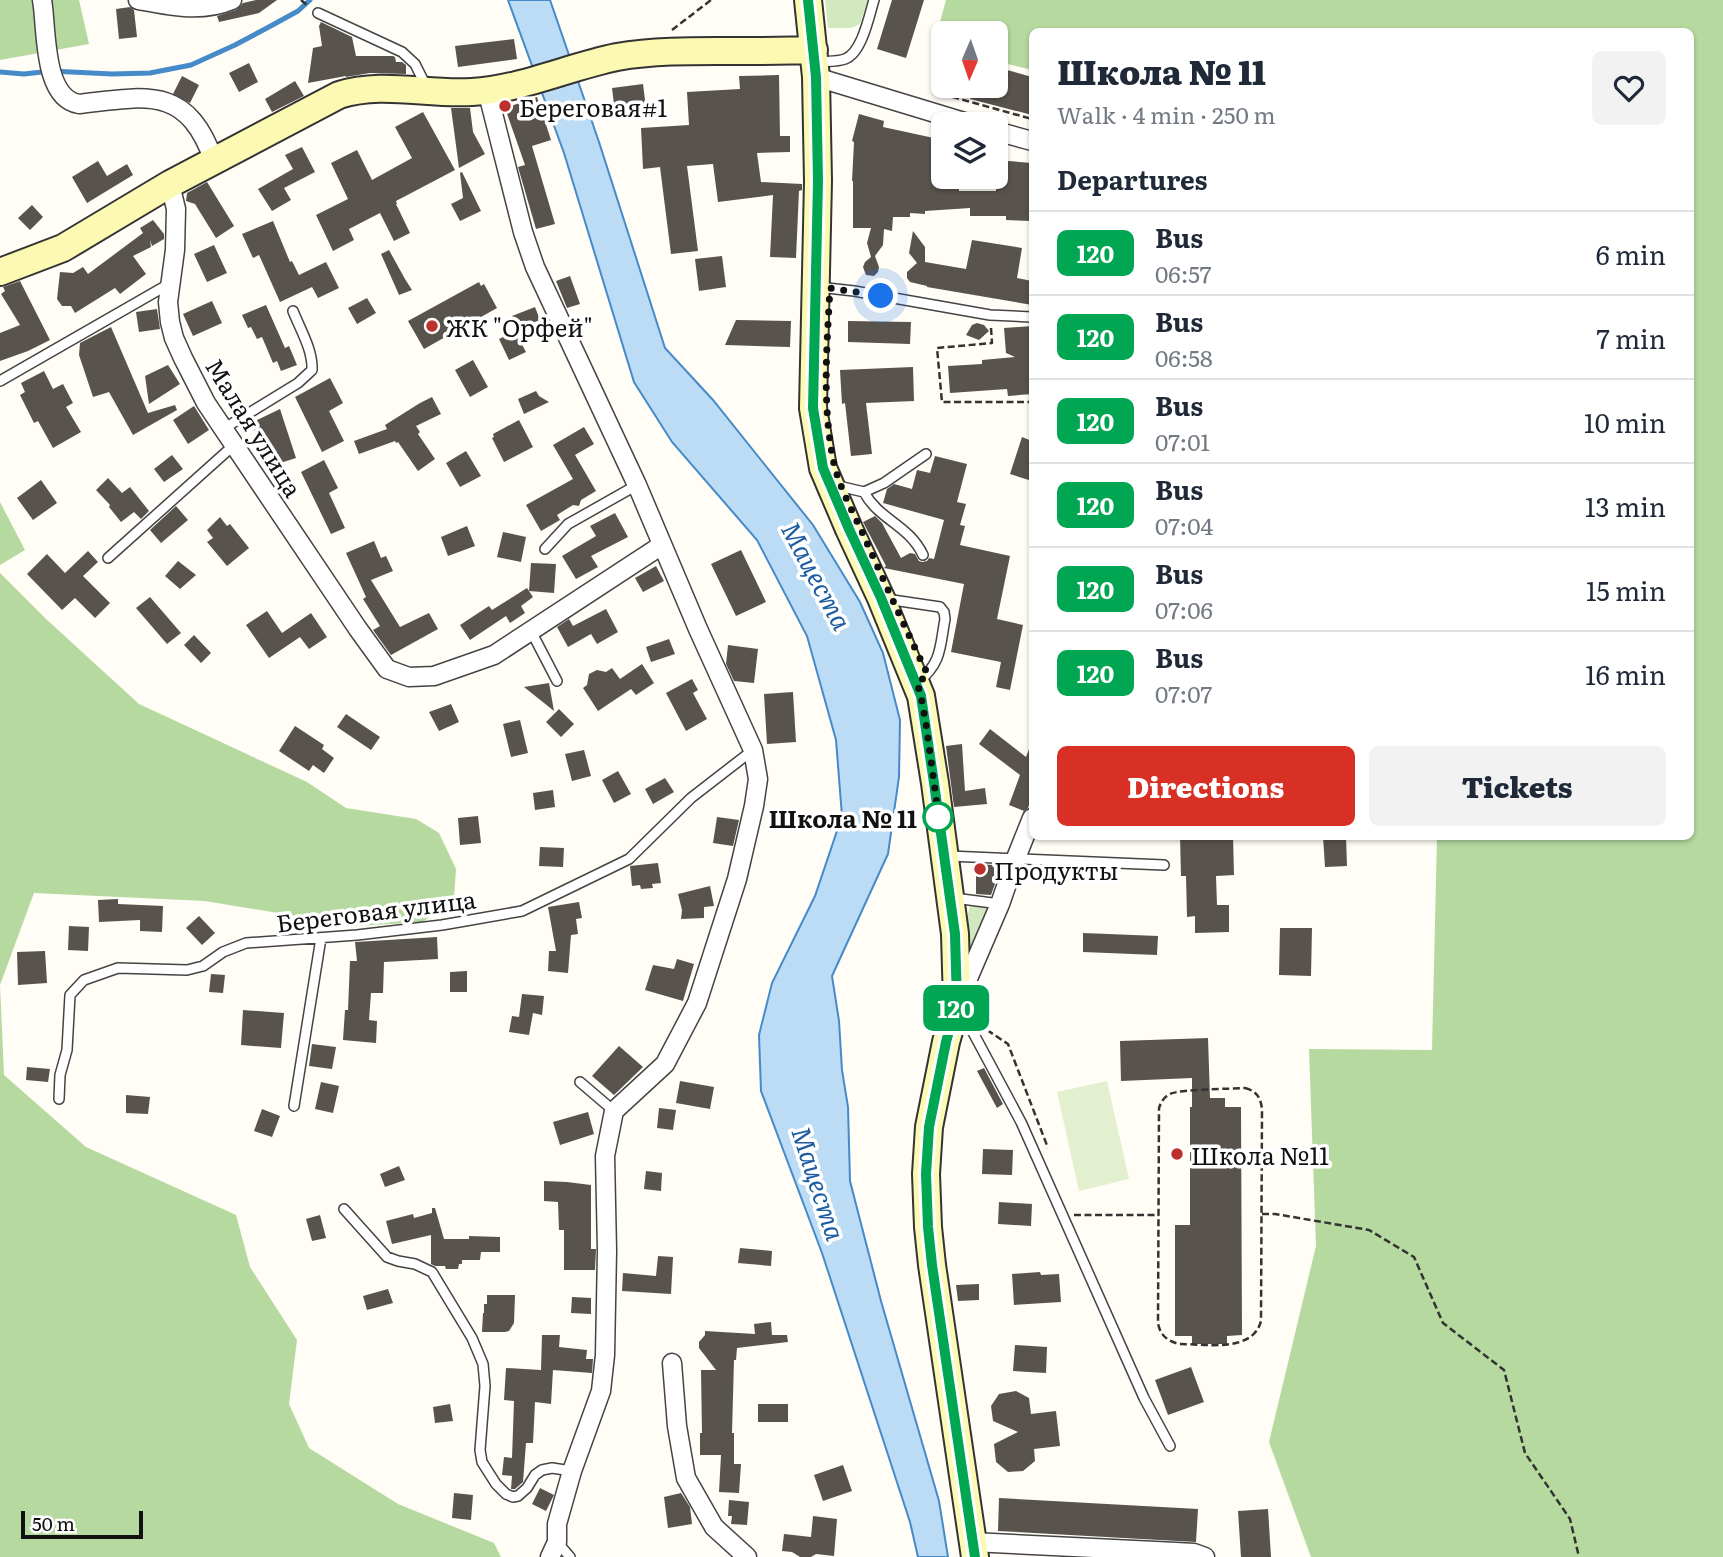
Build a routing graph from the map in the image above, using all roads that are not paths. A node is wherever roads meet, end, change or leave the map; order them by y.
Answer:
1 (59, 0) edge
2 (138, 0) edge
3 (232, 0) edge
4 (808, 0) edge
5 (874, 0) edge
6 (44, 7) edge
7 (318, 13) dead end
8 (815, 63) junction
9 (487, 90) junction
10 (428, 91) junction
11 (940, 112) edge
12 (1008, 134) edge
13 (1029, 140) edge
14 (214, 161) junction
15 (170, 184) junction
16 (0, 272) edge
17 (171, 284) junction
18 (816, 287) junction
19 (293, 311) dead end
20 (1029, 317) edge
21 (0, 381) edge
22 (223, 429) junction
23 (234, 444) junction
24 (926, 454) dead end
25 (829, 484) junction
26 (637, 485) junction
27 (864, 492) junction
28 (662, 545) junction
29 (545, 549) dead end
30 (923, 555) dead end
31 (108, 558) dead end
32 (881, 598) junction
33 (531, 631) junction
34 (557, 681) dead end
35 (917, 683) junction
36 (753, 750) junction
37 (1029, 826) edge
38 (943, 856) junction
39 (1016, 858) junction
40 (1164, 865) dead end
41 (949, 897) junction
42 (1000, 904) junction
43 (321, 938) junction
44 (957, 1003) junction
45 (580, 1082) dead end
46 (59, 1099) dead end
47 (294, 1106) dead end
48 (614, 1111) junction
49 (344, 1209) dead end
50 (672, 1363) dead end
51 (1170, 1446) dead end
52 (572, 1471) junction
53 (554, 1549) edge
54 (974, 1550) edge
55 (1081, 1552) edge
56 (570, 1557) edge
57 (747, 1557) edge
58 (1205, 1557) edge

1 - 6 street
2 - 3 street
4 - 8 main road
5 - 8 lane
6 - 14 street
7 - 10 lane
8 - 9 main road
8 - 11 street
8 - 18 main road
9 - 10 main road
9 - 26 street
10 - 14 main road
12 - 13 street
14 - 15 main road
15 - 16 main road
15 - 17 street, Малая улица
17 - 21 lane
17 - 22 street, Малая улица
18 - 20 lane
18 - 25 main road
19 - 22 lane
22 - 23 street, Малая улица
23 - 31 lane
23 - 33 street, Малая улица
24 - 27 lane
25 - 27 lane
25 - 32 main road
26 - 28 street
26 - 29 lane
27 - 30 lane
28 - 33 street
28 - 36 street
32 - 35 main road
32 - 35 lane
33 - 34 lane
35 - 38 main road
36 - 43 lane, Береговая улица
36 - 48 street
37 - 39 street
38 - 39 lane
38 - 41 main road
39 - 40 lane
39 - 42 street
41 - 42 lane
41 - 44 main road
42 - 44 street
43 - 46 lane, Береговая улица
43 - 47 lane
44 - 51 lane
44 - 54 main road
45 - 48 lane
48 - 52 street
49 - 52 lane
50 - 57 street
52 - 53 street
53 - 56 lane
54 - 55 street
55 - 58 street

